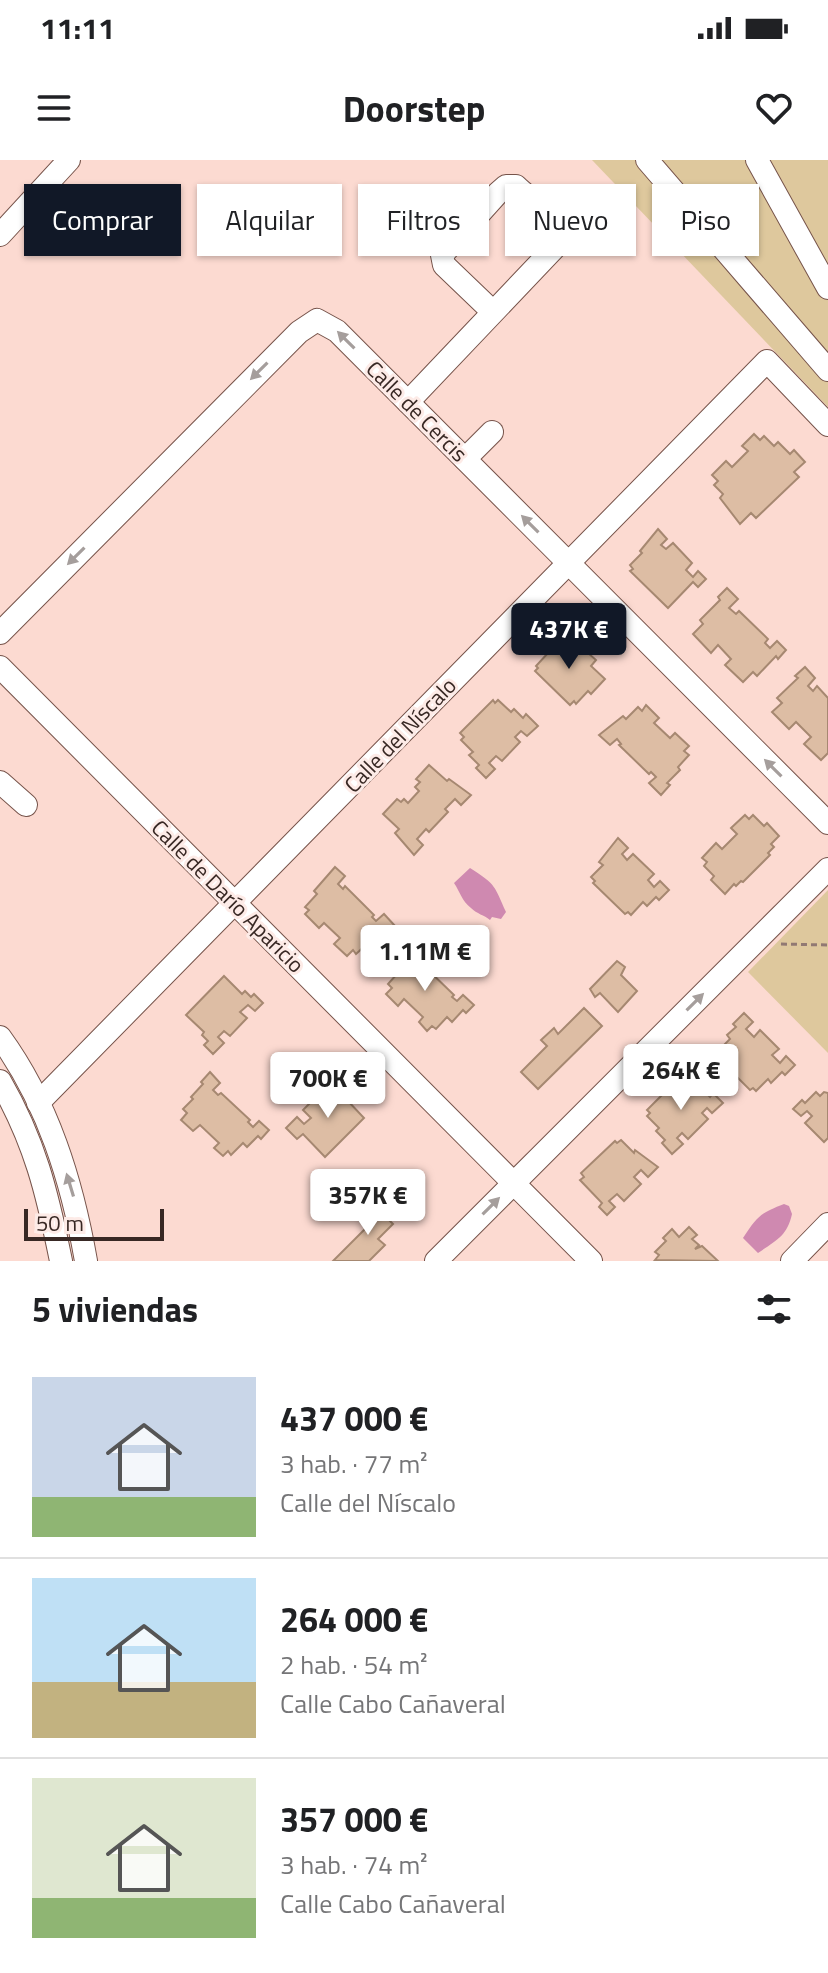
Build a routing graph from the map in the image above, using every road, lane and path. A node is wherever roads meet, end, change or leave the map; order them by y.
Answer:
1 (69, 160) edge
2 (647, 160) edge
3 (757, 160) edge
4 (0, 235) edge
5 (828, 288) edge
6 (493, 312) junction
7 (828, 370) edge
8 (408, 402) junction
9 (828, 425) edge
10 (492, 432) dead end
11 (465, 459) junction
12 (569, 563) junction
13 (0, 633) edge
14 (0, 667) edge
15 (0, 782) edge
16 (26, 805) dead end
17 (828, 823) edge
18 (828, 869) edge
19 (235, 903) junction
20 (753, 943) junction
21 (828, 945) edge
22 (0, 1037) edge
23 (0, 1081) edge
24 (38, 1103) junction
25 (514, 1183) junction
26 (828, 1224) edge
27 (61, 1261) edge
28 (86, 1261) edge
29 (436, 1261) edge
30 (591, 1261) edge
31 (792, 1261) edge

1 - 4 street
2 - 7 street
3 - 5 street
6 - 6 street
6 - 8 street
8 - 11 street, Calle de Cercis
8 -> 13 street, Calle de Cercis
9 - 12 street, Calle del Níscalo
10 - 11 street
12 -> 11 street, Calle de Cercis
17 -> 12 street, Calle de Cercis
12 - 19 street, Calle del Níscalo
14 - 19 street, Calle de Darío Aparicio
15 - 16 street
18 - 20 street
19 - 24 street, Calle del Níscalo
19 - 25 street, Calle de Darío Aparicio
20 - 21 path
25 -> 20 street
22 - 24 street
23 - 27 street
28 -> 24 street
29 -> 25 street
25 - 30 street, Calle de Darío Aparicio
26 - 31 street

